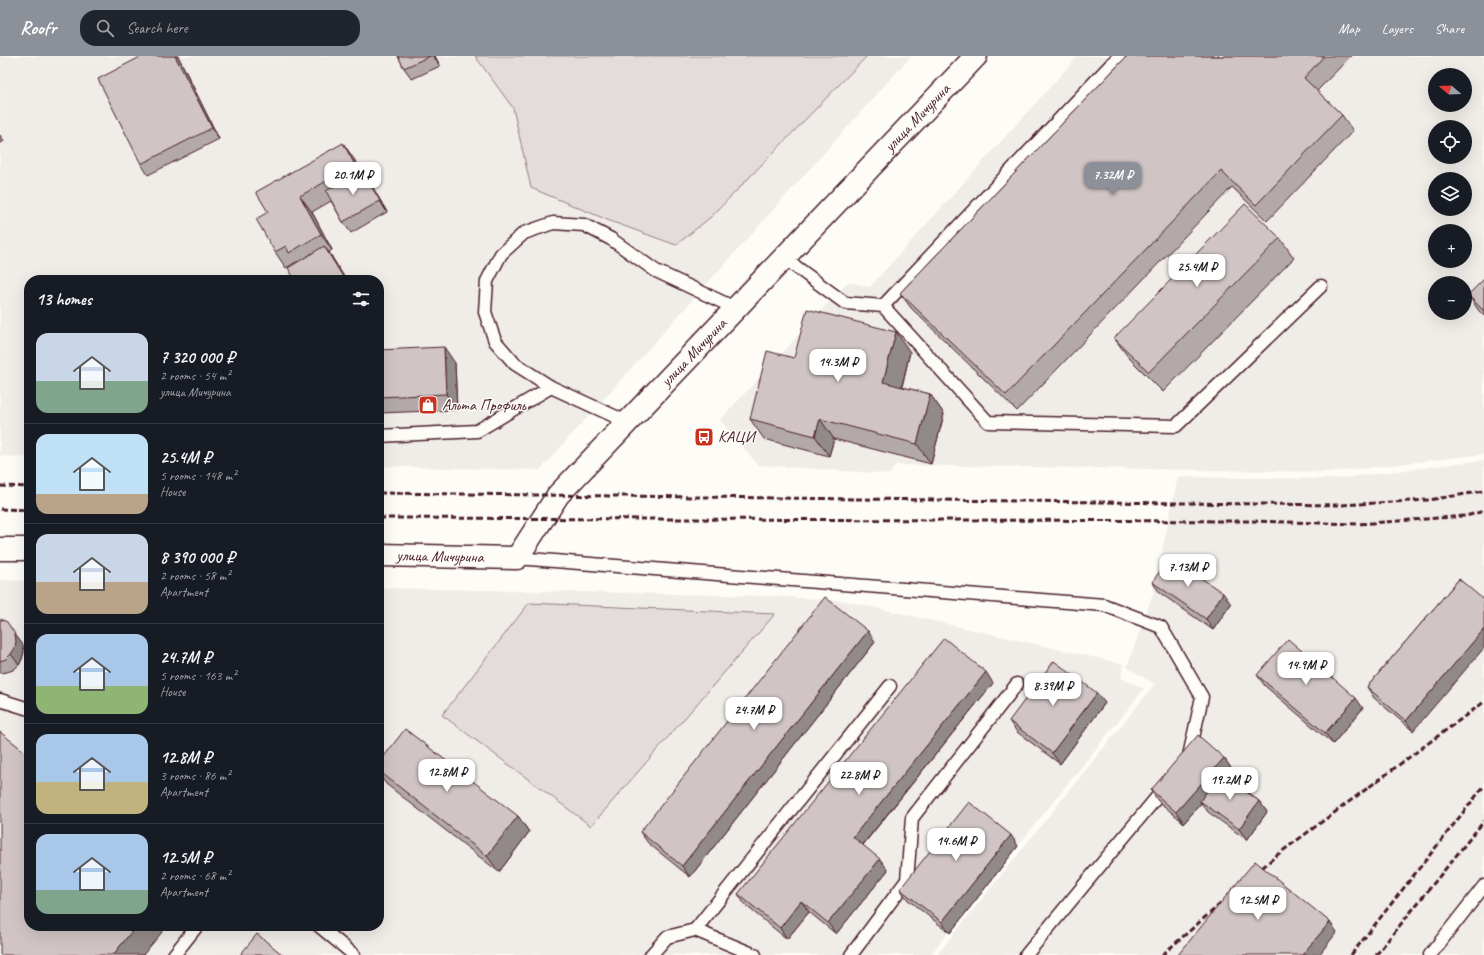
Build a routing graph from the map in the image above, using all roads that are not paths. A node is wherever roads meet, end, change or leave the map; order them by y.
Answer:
1 (976, 56) edge
2 (1119, 56) edge
3 (784, 258) junction
4 (1321, 286) dead end
5 (883, 306) junction
6 (735, 308) junction
7 (551, 387) junction
8 (627, 422) junction
9 (384, 436) edge
10 (0, 549) edge
11 (24, 549) edge
12 (384, 555) edge
13 (517, 558) junction
14 (1016, 684) dead end
15 (890, 686) dead end
16 (0, 700) edge
17 (24, 707) edge
18 (1183, 765) edge
19 (1173, 777) edge
20 (1484, 886) edge
21 (695, 930) junction
22 (193, 931) edge
23 (325, 931) edge
24 (174, 955) edge
25 (354, 955) edge
26 (651, 955) edge
27 (755, 955) edge
28 (850, 955) edge
29 (1026, 955) edge
30 (1430, 955) edge

1 - 3 street, улица Мичурина
2 - 5 lane
3 - 5 lane
3 - 6 street, улица Мичурина
4 - 5 lane
6 - 7 lane
6 - 8 street, улица Мичурина
7 - 8 lane
7 - 9 lane
8 - 13 street, улица Мичурина
10 - 11 street
12 - 13 street, улица Мичурина
13 - 18 lane
14 - 28 lane
15 - 21 lane
16 - 17 lane
19 - 29 lane
20 - 30 lane
21 - 26 lane
21 - 27 lane
22 - 24 lane
23 - 25 lane

